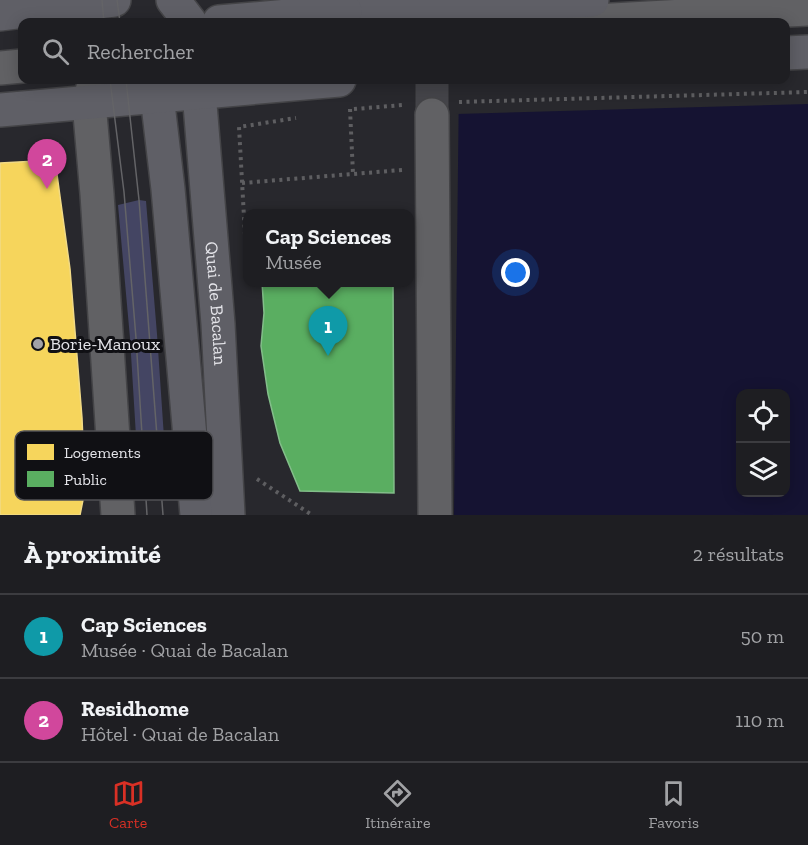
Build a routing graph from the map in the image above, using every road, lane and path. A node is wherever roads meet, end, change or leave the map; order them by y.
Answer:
1 (114, 0) edge
2 (173, 0) edge
3 (316, 0) edge
4 (592, 0) edge
5 (66, 3) edge
6 (808, 9) edge
7 (359, 10) junction
8 (0, 14) edge
9 (187, 18) edge
10 (266, 18) edge
11 (648, 18) edge
12 (808, 31) edge
13 (790, 32) edge
14 (808, 52) edge
15 (790, 53) edge
16 (18, 66) edge
17 (0, 68) edge
18 (198, 85) edge
19 (157, 88) edge
20 (92, 91) edge
21 (808, 92) edge
22 (345, 94) edge
23 (444, 109) joint
24 (0, 110) edge
25 (239, 127) dead end
26 (433, 167) junction
27 (353, 174) junction
28 (113, 431) edge
29 (190, 431) edge
30 (248, 474) dead end
31 (117, 500) edge
32 (196, 500) edge
33 (118, 515) edge
34 (197, 515) edge
35 (228, 515) edge
36 (312, 515) edge
37 (435, 515) edge

1 - 5 main road
2 - 9 main road
3 - 7 main road
4 - 7 main road
5 - 8 main road
6 - 11 street
7 - 10 main road
12 - 13 street
14 - 15 main road
16 - 17 street
18 - 19 main road
18 - 22 main road
18 - 35 main road, Quai de Bacalan
19 - 20 main road
19 - 29 main road, Quai de Bacalan
20 - 24 main road
20 - 28 street
21 - 23 path
22 - 27 path
23 - 26 street
25 - 27 path
26 - 27 path
26 - 37 street
30 - 36 path
31 - 33 street
32 - 34 main road, Quai de Bacalan

